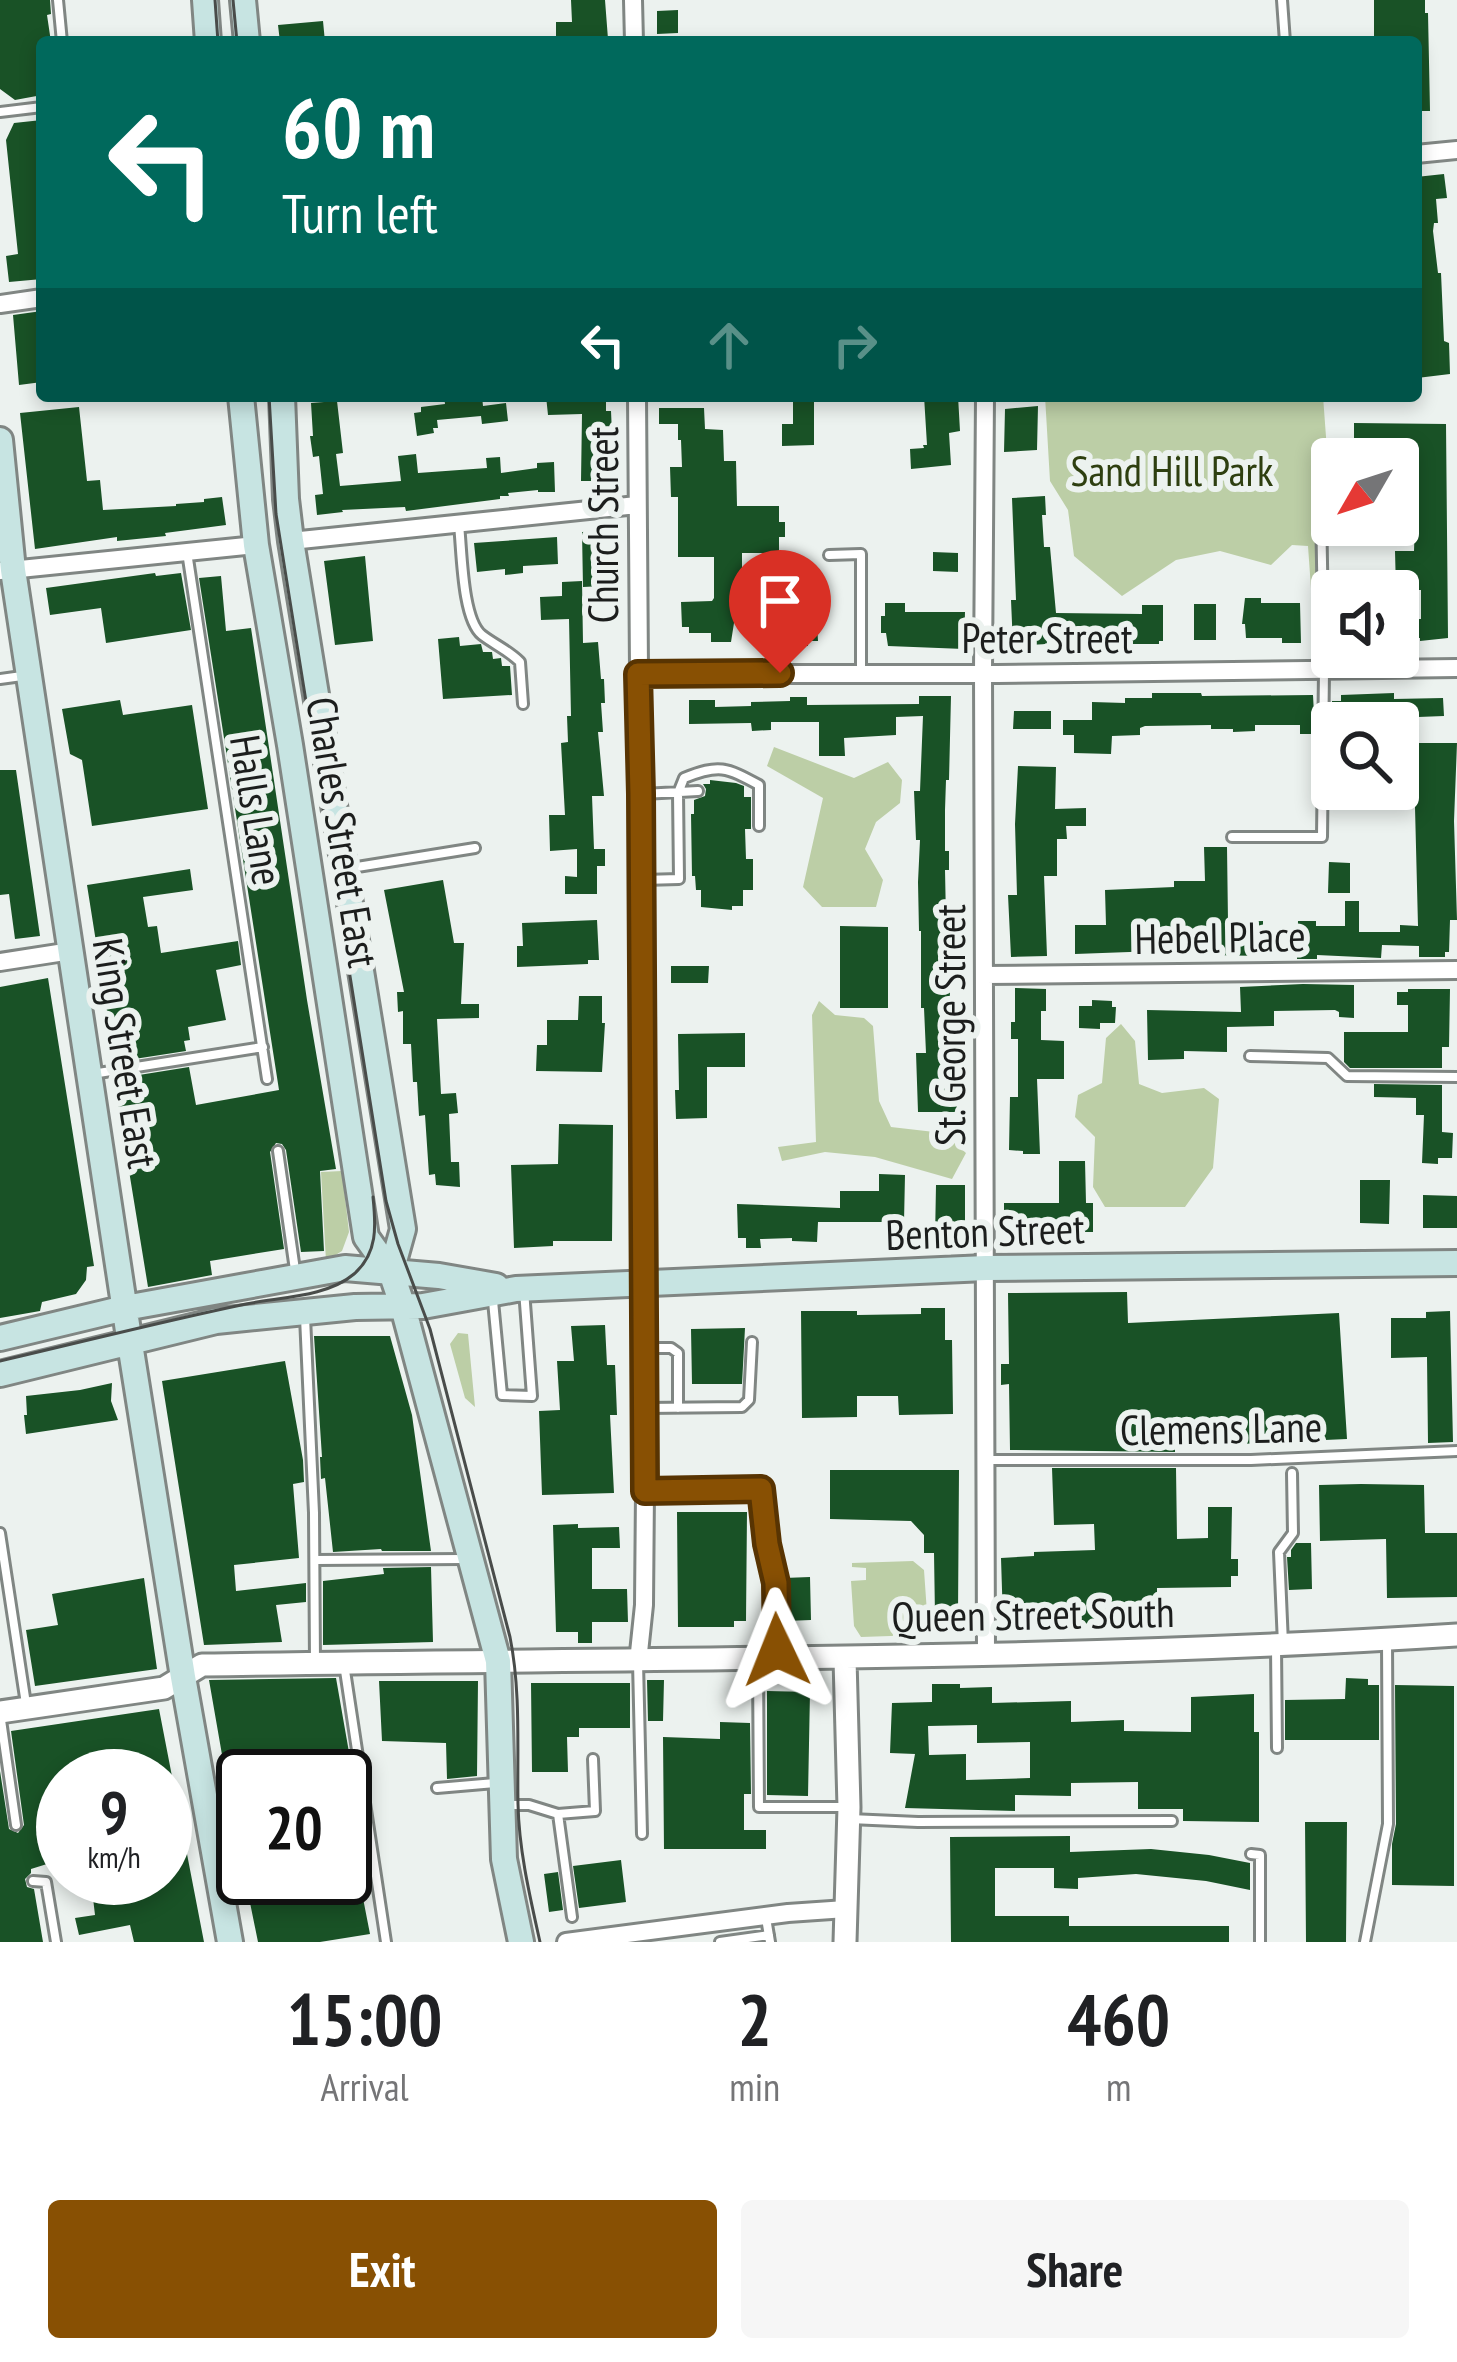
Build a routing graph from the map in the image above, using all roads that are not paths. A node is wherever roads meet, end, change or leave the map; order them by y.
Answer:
1 (58, 0) edge
2 (205, 0) edge
3 (243, 0) edge
4 (633, 0) edge
5 (1282, 0) edge
6 (61, 36) edge
7 (208, 36) edge
8 (246, 36) edge
9 (634, 36) edge
10 (1285, 36) edge
11 (36, 108) edge
12 (0, 112) edge
13 (1457, 150) edge
14 (1422, 153) edge
15 (36, 299) edge
16 (0, 304) edge
17 (242, 402) edge
18 (282, 402) edge
19 (637, 402) edge
20 (986, 402) edge
21 (0, 440) edge
22 (637, 505) junction
23 (459, 523) junction
24 (291, 541) junction
25 (256, 544) junction
26 (187, 551) junction
27 (829, 555) dead end
28 (7, 570) edge
29 (1457, 668) edge
30 (1419, 669) edge
31 (1311, 671) edge
32 (983, 672) junction
33 (861, 673) junction
34 (638, 674) junction
35 (29, 675) junction
36 (1324, 678) edge
37 (0, 679) edge
38 (523, 704) dead end
39 (698, 791) dead end
40 (679, 793) junction
41 (641, 794) junction
42 (759, 826) dead end
43 (1232, 838) dead end
44 (476, 848) dead end
45 (344, 869) junction
46 (641, 880) junction
47 (71, 951) junction
48 (0, 962) edge
49 (1457, 970) edge
50 (985, 975) junction
51 (262, 1047) junction
52 (1250, 1056) dead end
53 (91, 1074) junction
54 (1457, 1077) edge
55 (267, 1079) dead end
56 (278, 1151) dead end
57 (365, 1237) junction
58 (1457, 1263) edge
59 (345, 1268) junction
60 (986, 1268) junction
61 (391, 1273) junction
62 (296, 1277) junction
63 (644, 1285) junction
64 (511, 1290) junction
65 (403, 1307) junction
66 (125, 1308) junction
67 (305, 1311) junction
68 (0, 1338) edge
69 (130, 1342) junction
70 (752, 1342) dead end
71 (644, 1348) junction
72 (0, 1374) edge
73 (645, 1408) junction
74 (678, 1408) junction
75 (1457, 1451) edge
76 (986, 1460) junction
77 (1292, 1473) dead end
78 (645, 1491) junction
79 (0, 1533) edge
80 (471, 1559) junction
81 (315, 1561) junction
82 (1457, 1635) edge
83 (1387, 1639) junction
84 (1279, 1646) junction
85 (986, 1654) junction
86 (845, 1659) junction
87 (768, 1660) junction
88 (498, 1661) junction
89 (638, 1661) junction
90 (344, 1662) junction
91 (315, 1663) junction
92 (183, 1677) junction
93 (27, 1708) junction
94 (0, 1712) edge
95 (1277, 1748) dead end
96 (593, 1759) dead end
97 (437, 1788) dead end
98 (502, 1794) junction
99 (849, 1813) junction
100 (557, 1814) junction
101 (1172, 1821) dead end
102 (16, 1825) dead end
103 (643, 1834) dead end
104 (1251, 1854) dead end
105 (33, 1881) dead end
106 (846, 1909) junction
107 (572, 1918) dead end
108 (768, 1931) edge
109 (56, 1942) edge
110 (230, 1942) edge
111 (386, 1942) edge
112 (521, 1942) edge
113 (566, 1942) edge
114 (720, 1942) edge
115 (845, 1942) edge
116 (1260, 1942) edge
117 (1365, 1942) edge

1 - 6 lane
2 - 7 main road
3 - 8 main road
4 - 9 street
5 - 10 lane
11 - 12 lane
13 - 14 street
15 - 16 street
17 - 25 main road, Charles Street East
18 - 24 main road, Charles Street East
19 - 22 street, Church Street
20 - 32 street, St. George Street
21 - 28 main road, King Street East
22 - 23 street
22 - 34 street, Church Street
23 - 24 street
23 - 38 lane
24 - 45 main road, Charles Street East
25 - 26 street
25 - 57 main road, Charles Street East
26 - 28 street
26 - 51 lane, Halls Lane
27 - 33 lane
28 - 35 main road, King Street East
29 - 30 street, Peter Street
31 - 32 street, Peter Street
32 - 33 street, Peter Street
32 - 50 street, St. George Street
33 - 34 street, Peter Street
34 - 41 street, Church Street
35 - 37 lane
35 - 47 main road, King Street East
36 - 43 lane
39 - 40 lane
40 - 41 lane
40 - 42 lane
40 - 46 lane
41 - 46 street, Church Street
44 - 45 lane
45 - 61 main road, Charles Street East
46 - 63 street, Church Street
47 - 48 street
47 - 53 main road, King Street East
49 - 50 street, Hebel Place
50 - 60 street, St. George Street
51 - 53 lane
51 - 55 lane, Halls Lane
52 - 54 lane
53 - 66 main road, King Street East
56 - 62 lane
57 - 59 main road
57 - 61 main road, Charles Street East
58 - 60 main road, Benton Street
59 - 61 main road, Benton Street
59 - 62 main road, Benton Street
60 - 63 main road, Benton Street
60 - 76 street, St. George Street
61 - 64 main road, Benton Street
61 - 65 main road, Charles Street East
62 - 66 main road, Benton Street
63 - 64 main road, Benton Street
63 - 71 street, Church Street
64 - 64 lane
64 - 65 main road, Benton Street
65 - 67 main road, Benton Street
65 - 80 main road, Charles Street East
66 - 68 main road, Benton Street
66 - 69 main road, King Street East
67 - 69 main road, Benton Street
67 - 81 lane
69 - 72 main road, Benton Street
69 - 92 main road, King Street East
70 - 74 lane
71 - 73 street, Church Street
71 - 74 lane
73 - 74 lane
73 - 78 street, Church Street
75 - 76 lane, Clemens Lane
76 - 85 street, St. George Street
77 - 84 lane
78 - 87 lane
78 - 89 street, Church Street
79 - 93 lane
80 - 81 lane
80 - 88 main road, Charles Street East
81 - 91 lane
82 - 83 street, Queen Street South
83 - 84 street, Queen Street South
83 - 117 lane
84 - 85 street, Queen Street South
84 - 95 lane
85 - 86 street, Queen Street South
86 - 87 street, Queen Street South
86 - 99 street
87 - 89 street, Queen Street South
87 - 99 lane
88 - 89 street, Queen Street South
88 - 90 street, Queen Street South
88 - 98 main road, Charles Street East
89 - 103 lane
90 - 91 street, Queen Street South
90 - 111 lane
91 - 92 street, Queen Street South
92 - 93 street, Queen Street South
92 - 110 main road, King Street East
93 - 94 street, Queen Street South
94 - 102 lane
96 - 100 lane
97 - 98 lane
98 - 100 lane
98 - 112 main road, Charles Street East
99 - 101 lane
99 - 106 street
100 - 107 lane
104 - 116 lane
105 - 109 lane
106 - 108 street
106 - 115 street
108 - 113 street
108 - 114 lane

